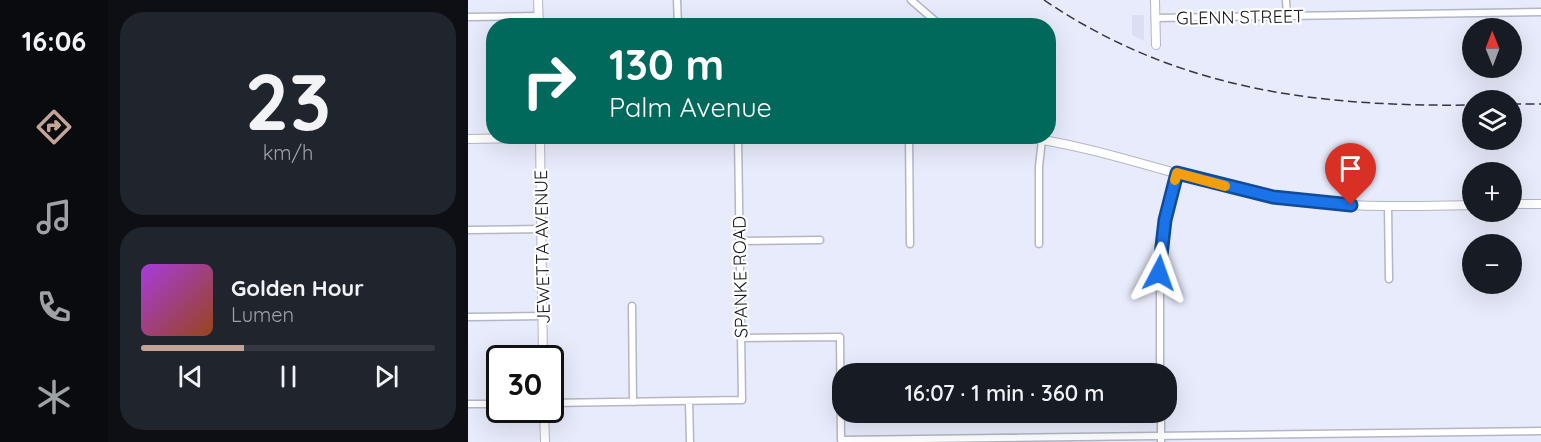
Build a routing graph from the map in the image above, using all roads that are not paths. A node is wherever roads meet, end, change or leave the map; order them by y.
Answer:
1 (538, 0) edge
2 (677, 0) edge
3 (911, 0) edge
4 (1155, 0) edge
5 (1286, 0) edge
6 (1541, 12) edge
7 (538, 16) joint
8 (1287, 16) junction
9 (468, 17) edge
10 (678, 18) edge
11 (932, 18) edge
12 (1155, 18) junction
13 (1156, 45) dead end
14 (486, 138) edge
15 (468, 139) edge
16 (1056, 143) edge
17 (540, 144) edge
18 (738, 144) edge
19 (909, 144) edge
20 (1042, 144) edge
21 (1177, 173) junction
22 (1522, 204) edge
23 (1541, 204) edge
24 (1462, 205) edge
25 (1388, 206) junction
26 (542, 229) junction
27 (468, 230) edge
28 (820, 240) dead end
29 (740, 241) junction
30 (910, 244) dead end
31 (1040, 244) dead end
32 (1389, 279) dead end
33 (632, 306) dead end
34 (543, 316) junction
35 (468, 317) edge
36 (741, 338) junction
37 (543, 345) edge
38 (1160, 363) edge
39 (689, 401) junction
40 (633, 402) junction
41 (564, 403) edge
42 (468, 404) edge
43 (486, 404) edge
44 (544, 423) edge
45 (1161, 423) edge
46 (1541, 430) edge
47 (1161, 439) edge
48 (545, 442) edge
49 (690, 442) edge

1 - 7 street
2 - 10 street
3 - 11 street
4 - 12 street
5 - 8 street
6 - 8 street, GLENN STREET
7 - 9 street
8 - 12 street, GLENN STREET
12 - 13 street
14 - 15 street
16 - 21 street
17 - 26 street, JEWETTA AVENUE
18 - 29 street, SPANKE ROAD
19 - 30 street
20 - 31 street
21 - 25 street
21 - 38 street
22 - 23 street
24 - 25 street
25 - 32 street
26 - 27 street
26 - 34 street, JEWETTA AVENUE
28 - 29 street
29 - 36 street, SPANKE ROAD
33 - 40 street
34 - 35 street
34 - 37 street, JEWETTA AVENUE
36 - 39 street, SPANKE ROAD
36 - 47 street
39 - 40 street
39 - 49 street
40 - 41 street
42 - 43 street
44 - 48 street
45 - 47 street
46 - 47 street

